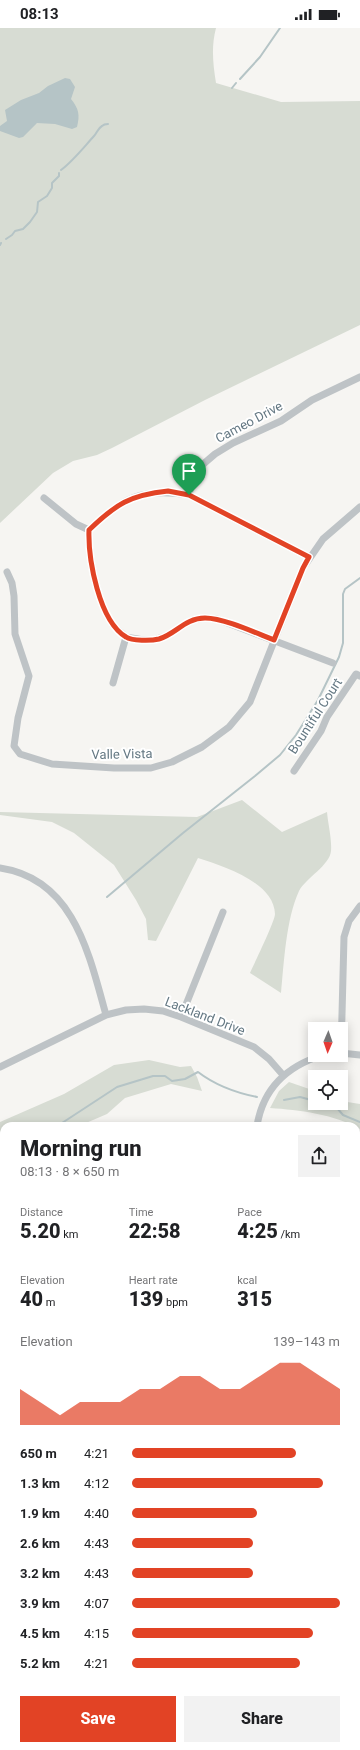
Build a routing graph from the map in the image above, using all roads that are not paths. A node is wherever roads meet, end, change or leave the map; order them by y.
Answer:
1 (360, 376) edge
2 (189, 495) junction
3 (44, 498) dead end
4 (360, 507) edge
5 (89, 530) junction
6 (309, 557) junction
7 (7, 572) dead end
8 (126, 637) junction
9 (274, 640) junction
10 (333, 663) dead end
11 (358, 675) edge
12 (113, 682) dead end
13 (294, 771) dead end
14 (0, 868) edge
15 (360, 906) edge
16 (223, 912) dead end
17 (106, 1015) junction
18 (181, 1016) junction
19 (342, 1022) edge
20 (348, 1054) edge
21 (360, 1055) edge
22 (308, 1061) edge
23 (0, 1068) edge
24 (283, 1075) junction
25 (259, 1122) edge

1 - 2 street, Cameo Drive
2 - 5 street
2 - 6 street
3 - 5 street
4 - 6 street, Valle Vista
5 - 8 street
6 - 9 street, Valle Vista
7 - 9 street, Valle Vista
8 - 9 street
8 - 12 street
9 - 10 street
11 - 13 street, Bountiful Court
14 - 17 street
15 - 19 street
16 - 18 street
17 - 18 street, Lackland Drive
17 - 23 street, Lackland Drive
18 - 24 street, Lackland Drive
20 - 21 street
22 - 24 street
24 - 25 street

